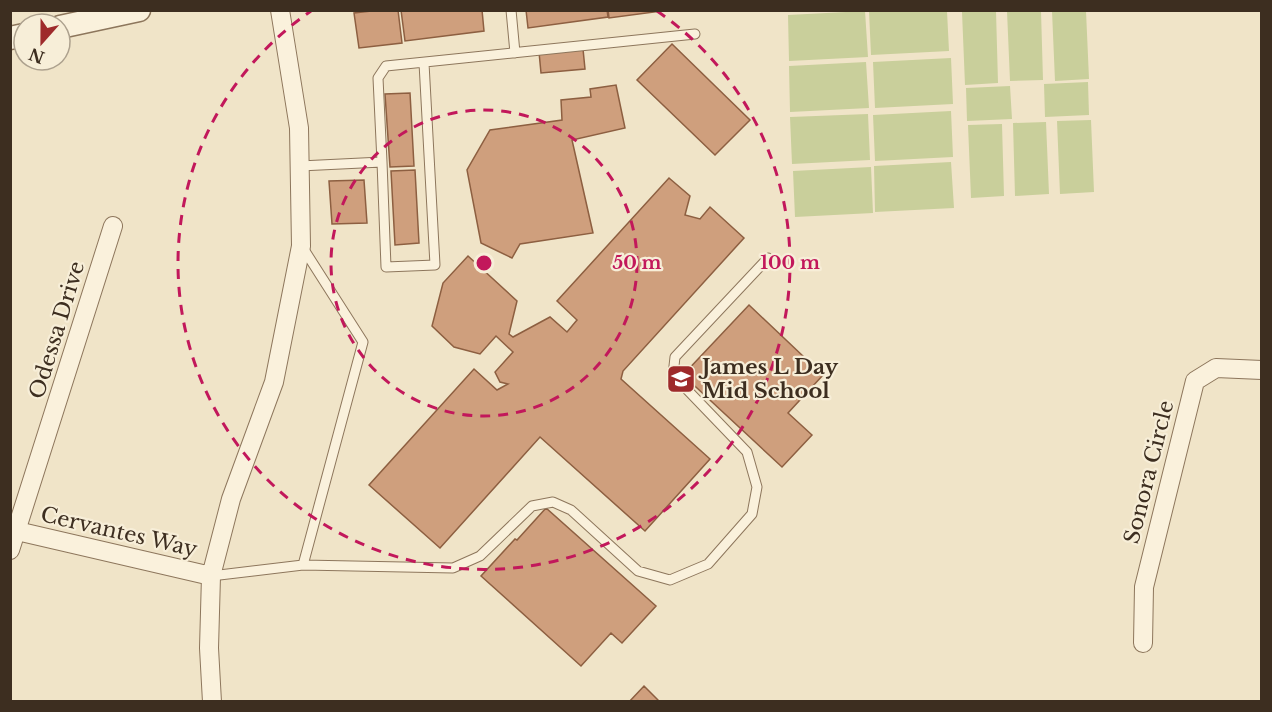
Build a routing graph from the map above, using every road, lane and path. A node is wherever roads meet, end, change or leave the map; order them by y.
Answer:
1 (139, 10) edge
2 (280, 10) edge
3 (511, 10) edge
4 (72, 24) edge
5 (695, 34) dead end
6 (514, 53) junction
7 (424, 63) junction
8 (382, 162) junction
9 (300, 166) junction
10 (113, 226) dead end
11 (302, 246) junction
12 (768, 258) dead end
13 (1262, 370) edge
14 (17, 531) junction
15 (10, 550) edge
16 (303, 565) junction
17 (211, 576) junction
18 (1143, 643) dead end
19 (212, 702) edge

1 - 4 street
2 - 9 street
3 - 6 lane
5 - 6 lane
6 - 7 lane
7 - 8 lane
7 - 8 lane
8 - 9 lane
9 - 11 street
10 - 14 street, Odessa Drive
11 - 16 lane
11 - 17 street
12 - 16 lane
13 - 18 street, Sonora Circle
14 - 15 street, Odessa Drive
14 - 17 street, Cervantes Way
16 - 17 lane
17 - 19 street

